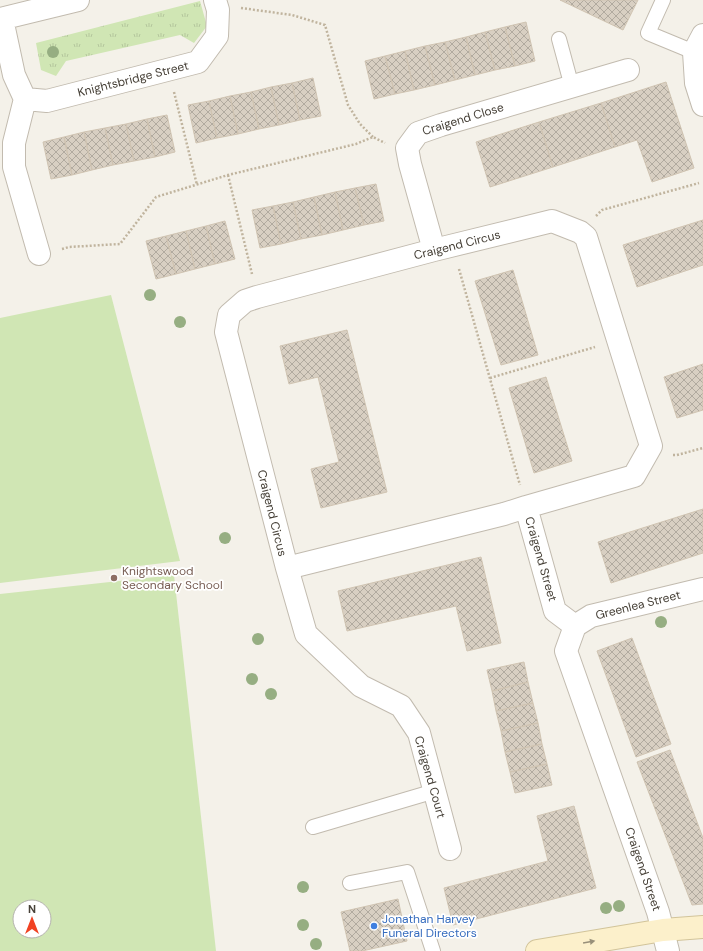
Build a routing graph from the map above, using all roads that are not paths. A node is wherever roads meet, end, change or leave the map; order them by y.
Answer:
1 (78, 0) edge
2 (663, 0) edge
3 (217, 5) edge
4 (1, 19) edge
5 (559, 40) dead end
6 (698, 43) edge
7 (628, 70) dead end
8 (572, 87) junction
9 (25, 99) junction
10 (703, 105) edge
11 (443, 248) junction
12 (38, 254) road end
13 (526, 507) junction
14 (287, 568) junction
15 (703, 589) edge
16 (575, 626) junction
17 (435, 792) junction
18 (313, 827) dead end
19 (450, 849) dead end
20 (350, 883) dead end
21 (703, 927) edge
22 (663, 930) junction
23 (433, 951) edge
24 (537, 951) edge
25 (668, 951) edge

1 - 4 street
2 - 6 lane
3 - 9 street, Knightsbridge Street
4 - 9 street
5 - 8 lane
6 - 10 street
7 - 8 street, Craigend Close
8 - 11 street, Craigend Close
9 - 12 street
11 - 13 street, Craigend Circus
11 - 14 street, Craigend Circus
13 - 14 street, Craigend Street
13 - 16 street, Craigend Street
14 - 17 street, Craigend Court
15 - 16 street, Greenlea Street
16 - 22 street, Craigend Street
17 - 18 lane
17 - 19 street, Craigend Court
20 - 23 lane
21 - 22 street
24 -> 22 street
22 - 25 street, Craigend Street

